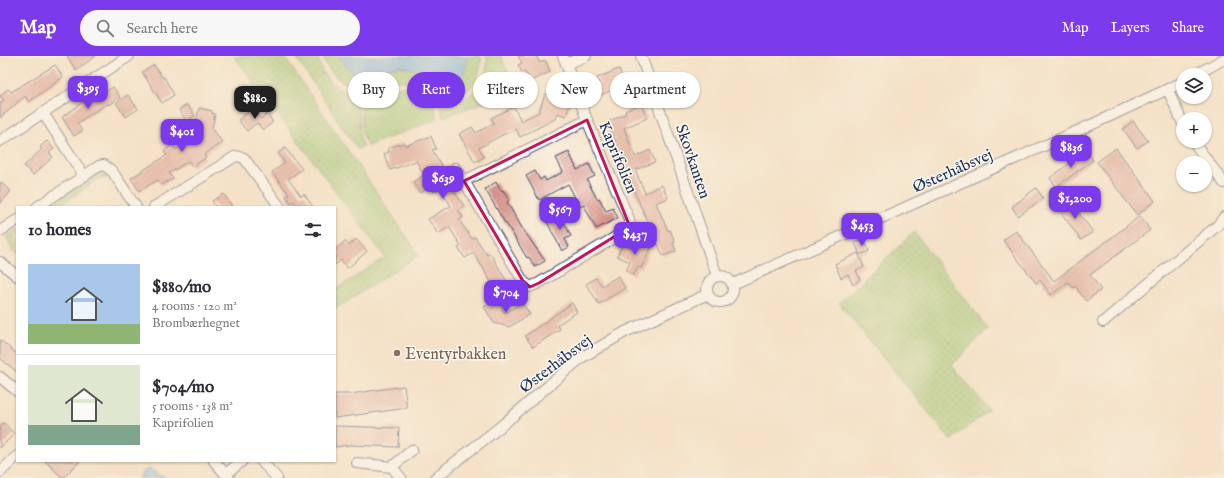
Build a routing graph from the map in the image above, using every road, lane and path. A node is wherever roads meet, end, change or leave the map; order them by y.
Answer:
1 (129, 56) edge
2 (586, 56) edge
3 (641, 56) edge
4 (1224, 59) edge
5 (564, 60) edge
6 (1208, 68) edge
7 (1176, 86) edge
8 (1168, 90) junction
9 (1178, 112) edge
10 (43, 113) junction
11 (587, 120) junction
12 (0, 141) edge
13 (1199, 148) edge
14 (455, 168) dead end
15 (84, 176) junction
16 (464, 181) junction
17 (1224, 183) edge
18 (39, 206) edge
19 (135, 206) edge
20 (156, 206) edge
21 (279, 206) edge
22 (1224, 217) edge
23 (16, 221) edge
24 (0, 231) edge
25 (0, 262) edge
26 (16, 275) edge
27 (717, 276) junction
28 (733, 284) junction
29 (708, 294) junction
30 (1103, 322) dead end
31 (0, 377) edge
32 (16, 390) edge
33 (412, 450) dead end
34 (16, 457) edge
35 (215, 462) edge
36 (241, 462) edge
37 (262, 462) edge
38 (357, 463) dead end
39 (392, 467) junction
40 (0, 472) edge
41 (227, 476) edge
42 (277, 478) edge
43 (401, 478) edge
44 (435, 478) edge

1 - 10 street
2 - 5 street, Kaprifolien
3 - 27 street, Skovkanten
4 - 6 street
5 - 11 street, Kaprifolien
7 - 8 street, Østerhåbsvej
8 - 9 street
8 - 28 street, Østerhåbsvej
10 - 12 street
10 - 15 street
11 - 16 street, Kaprifolien
11 - 16 street, Kaprifolien
13 - 17 street
14 - 16 street, Kaprifolien
15 - 18 street
15 - 19 street
20 - 21 street
22 - 30 street
23 - 24 street
25 - 26 street
27 - 28 street
27 - 29 street
28 - 29 street
29 - 44 street, Østerhåbsvej
31 - 32 street
33 - 39 street
34 - 40 street
35 - 41 street
36 - 41 street
37 - 42 street
38 - 39 street
39 - 43 street

